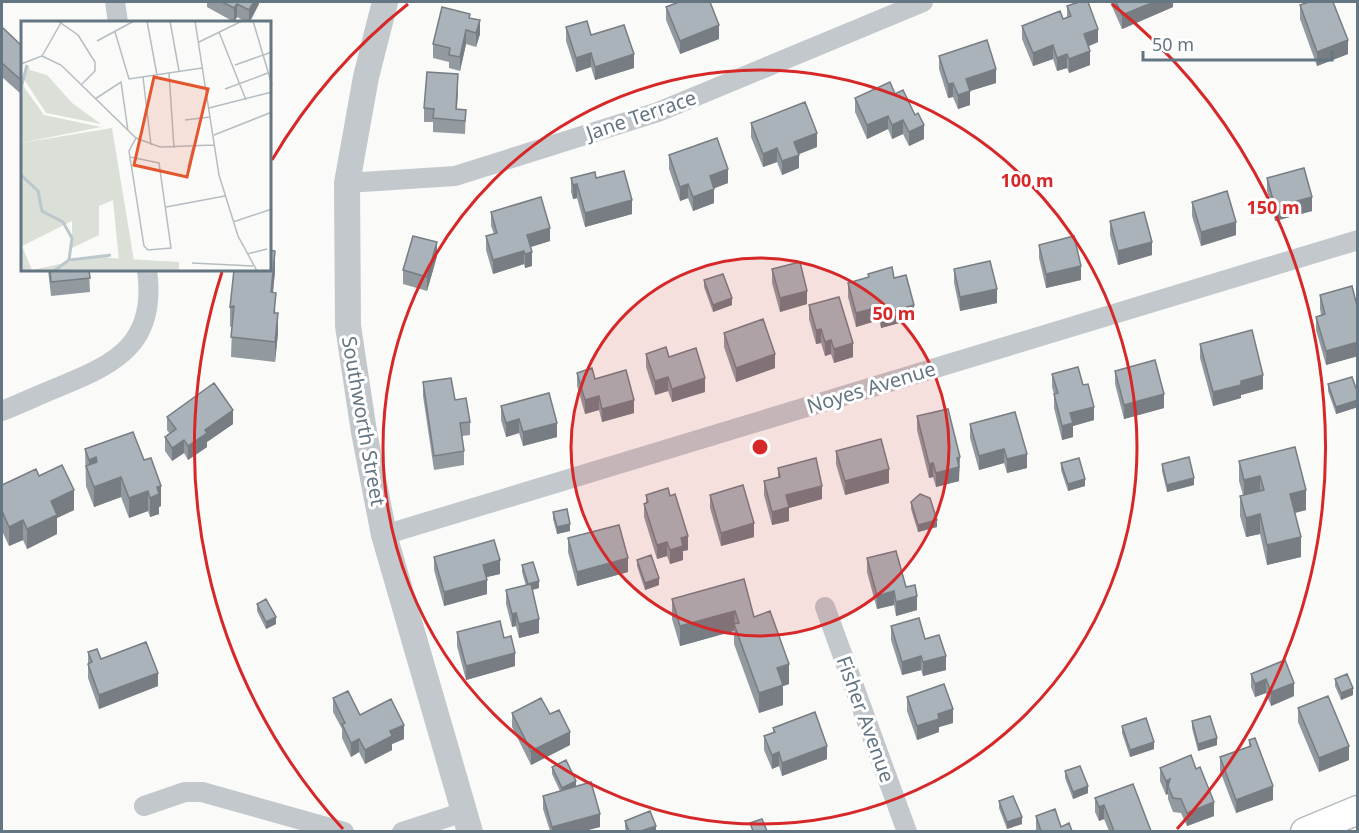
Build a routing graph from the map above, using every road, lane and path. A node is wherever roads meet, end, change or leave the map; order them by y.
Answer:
1 (115, 2) edge
2 (385, 2) edge
3 (922, 2) edge
4 (118, 21) edge
5 (347, 183) junction
6 (1358, 240) edge
7 (147, 272) edge
8 (2, 411) edge
9 (384, 535) junction
10 (825, 607) dead end
11 (144, 806) dead end
12 (1358, 810) edge
13 (467, 822) edge
14 (344, 831) edge
15 (402, 831) edge
16 (908, 831) edge
17 (1305, 831) edge

1 - 4 street
2 - 5 street, Southworth Street
3 - 5 street, Jane Terrace
5 - 9 street, Southworth Street
6 - 9 street, Noyes Avenue
7 - 8 street
9 - 13 street, Southworth Street
10 - 16 street, Fisher Avenue
11 - 14 street
12 - 17 main road
13 - 15 street

